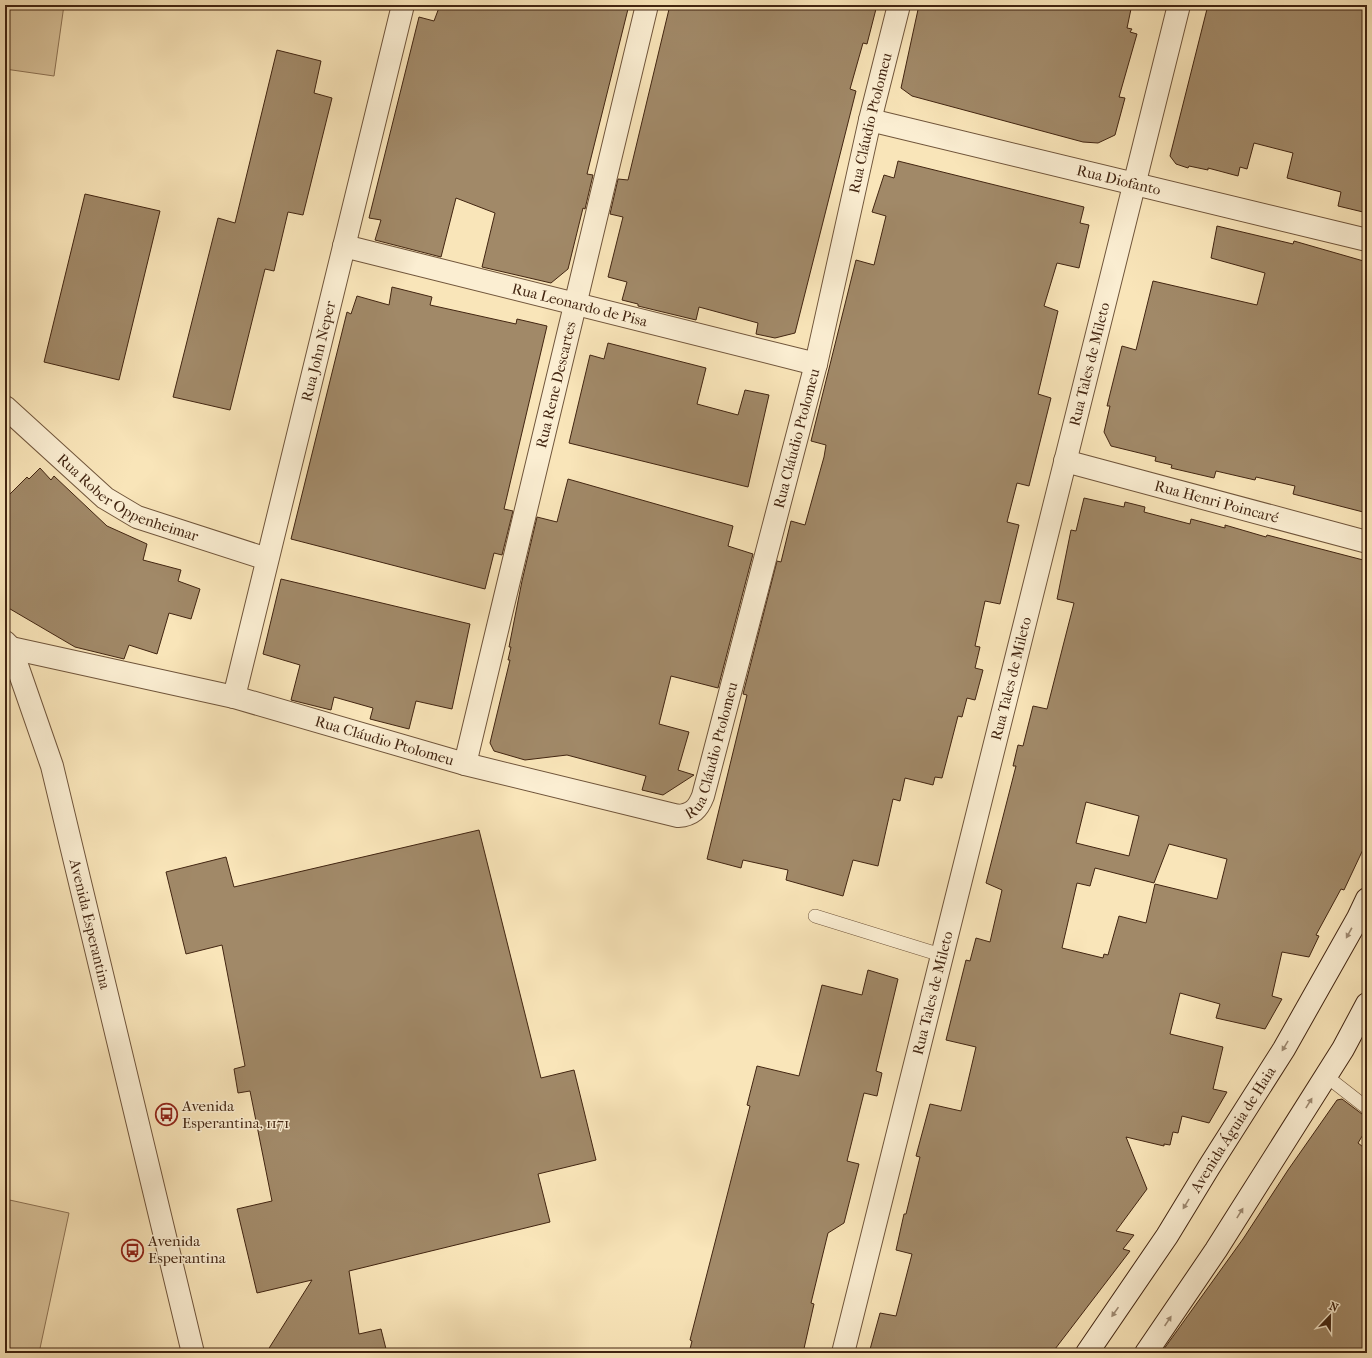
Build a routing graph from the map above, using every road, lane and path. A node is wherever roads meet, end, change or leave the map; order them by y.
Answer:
1 (403, 5) edge
2 (647, 5) edge
3 (899, 5) edge
4 (1179, 5) edge
5 (870, 120) junction
6 (1136, 184) junction
7 (1367, 240) edge
8 (344, 246) junction
9 (574, 302) junction
10 (816, 364) junction
11 (5, 407) edge
12 (1066, 460) junction
13 (1367, 542) edge
14 (268, 559) junction
15 (8, 645) edge
16 (234, 697) junction
17 (464, 764) junction
18 (1367, 898) edge
19 (815, 916) dead end
20 (941, 956) junction
21 (1367, 1004) edge
22 (1326, 1076) junction
23 (1367, 1108) edge
24 (193, 1353) edge
25 (843, 1353) edge
26 (1086, 1353) edge
27 (1146, 1353) edge

1 - 8 street, Rua John Neper
2 - 9 street, Rua Rene Descartes
3 - 5 street, Rua Cláudio Ptolomeu
4 - 6 street, Rua Tales de Mileto
5 - 6 street, Rua Diofanto
5 - 10 street, Rua Cláudio Ptolomeu
6 - 7 street, Rua Diofanto
6 - 12 street, Rua Tales de Mileto
8 - 9 street, Rua Leonardo de Pisa
8 - 14 street, Rua John Neper
9 - 10 street, Rua Leonardo de Pisa
9 - 17 street, Rua Rene Descartes
10 - 17 street, Rua Cláudio Ptolomeu
11 - 14 street, Rua Rober Oppenheimar
12 - 13 street, Rua Henri Poincaré
12 - 20 street, Rua Tales de Mileto
14 - 16 street, Rua John Neper
15 - 16 street, Rua Cláudio Ptolomeu
15 - 24 street, Avenida Esperantina
16 - 17 street, Rua Cláudio Ptolomeu
18 -> 26 street, Avenida Águia de Haia
19 - 20 lane
20 - 25 street, Rua Tales de Mileto
21 - 22 street
22 - 23 lane
27 -> 22 street

